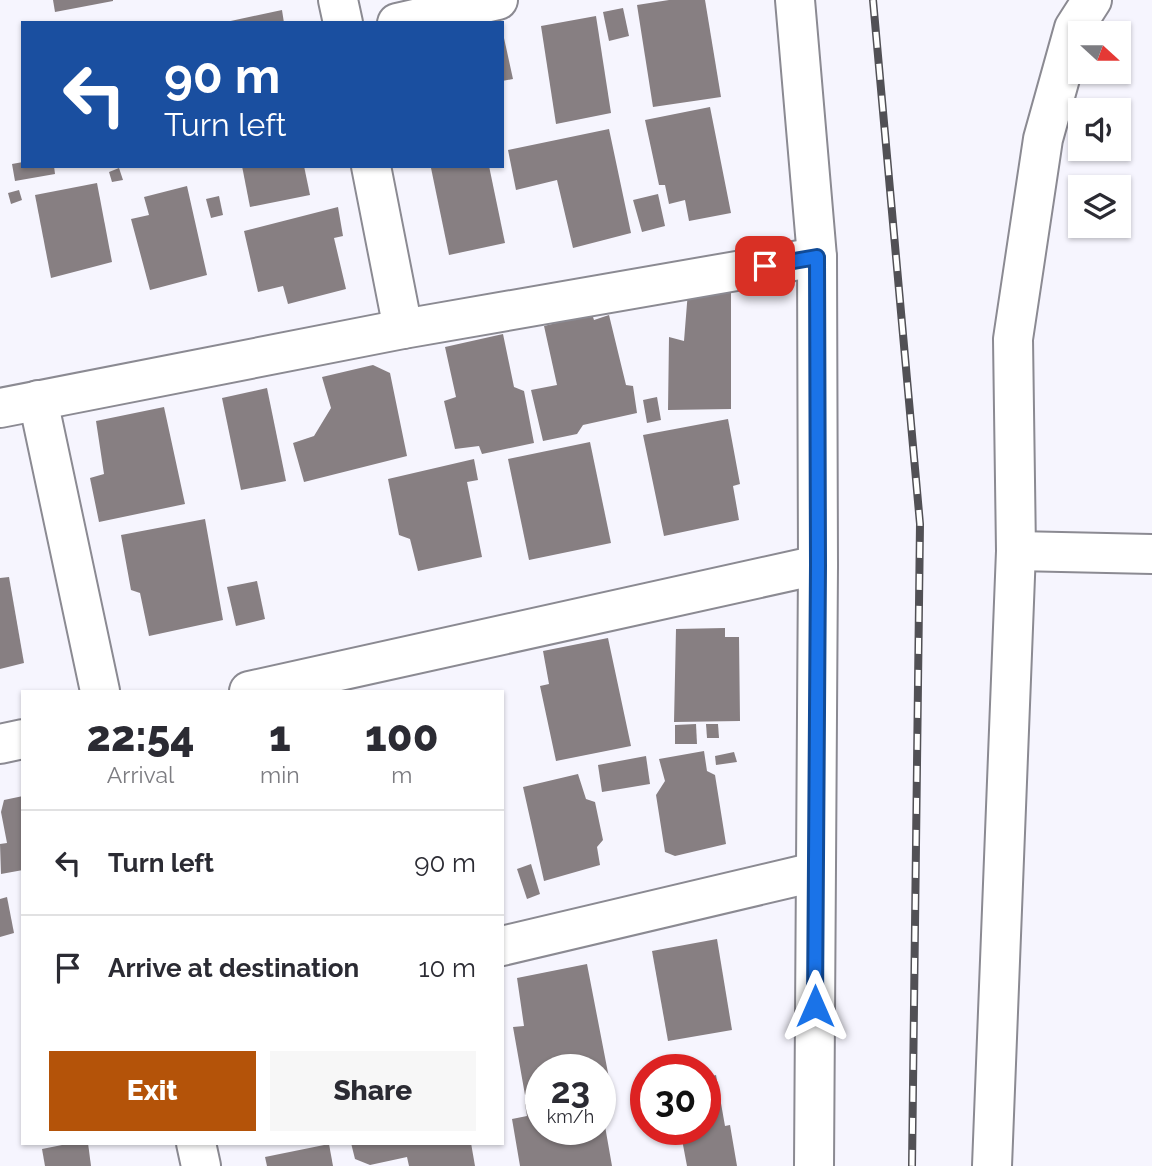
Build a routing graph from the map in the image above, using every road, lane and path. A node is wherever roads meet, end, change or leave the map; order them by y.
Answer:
1 (338, 0) edge
2 (498, 0) edge
3 (795, 0) edge
4 (1092, 0) edge
5 (343, 21) edge
6 (406, 21) edge
7 (371, 168) edge
8 (817, 257) junction
9 (403, 329) junction
10 (38, 400) junction
11 (0, 408) edge
12 (1016, 551) junction
13 (1152, 554) edge
14 (818, 565) junction
15 (100, 690) edge
16 (254, 690) edge
17 (21, 739) edge
18 (0, 744) edge
19 (815, 872) junction
20 (504, 946) edge
21 (196, 1145) edge
22 (201, 1166) edge
23 (814, 1166) edge
24 (992, 1166) edge

1 - 5 street
2 - 6 street
3 - 8 street
4 - 12 street
7 - 9 street
8 - 9 street
8 - 14 street
9 - 10 street
10 - 11 street
10 - 15 street
12 - 13 street
12 - 24 street
14 - 16 street
14 - 19 street
17 - 18 street
19 - 20 street
19 - 23 street
21 - 22 street

